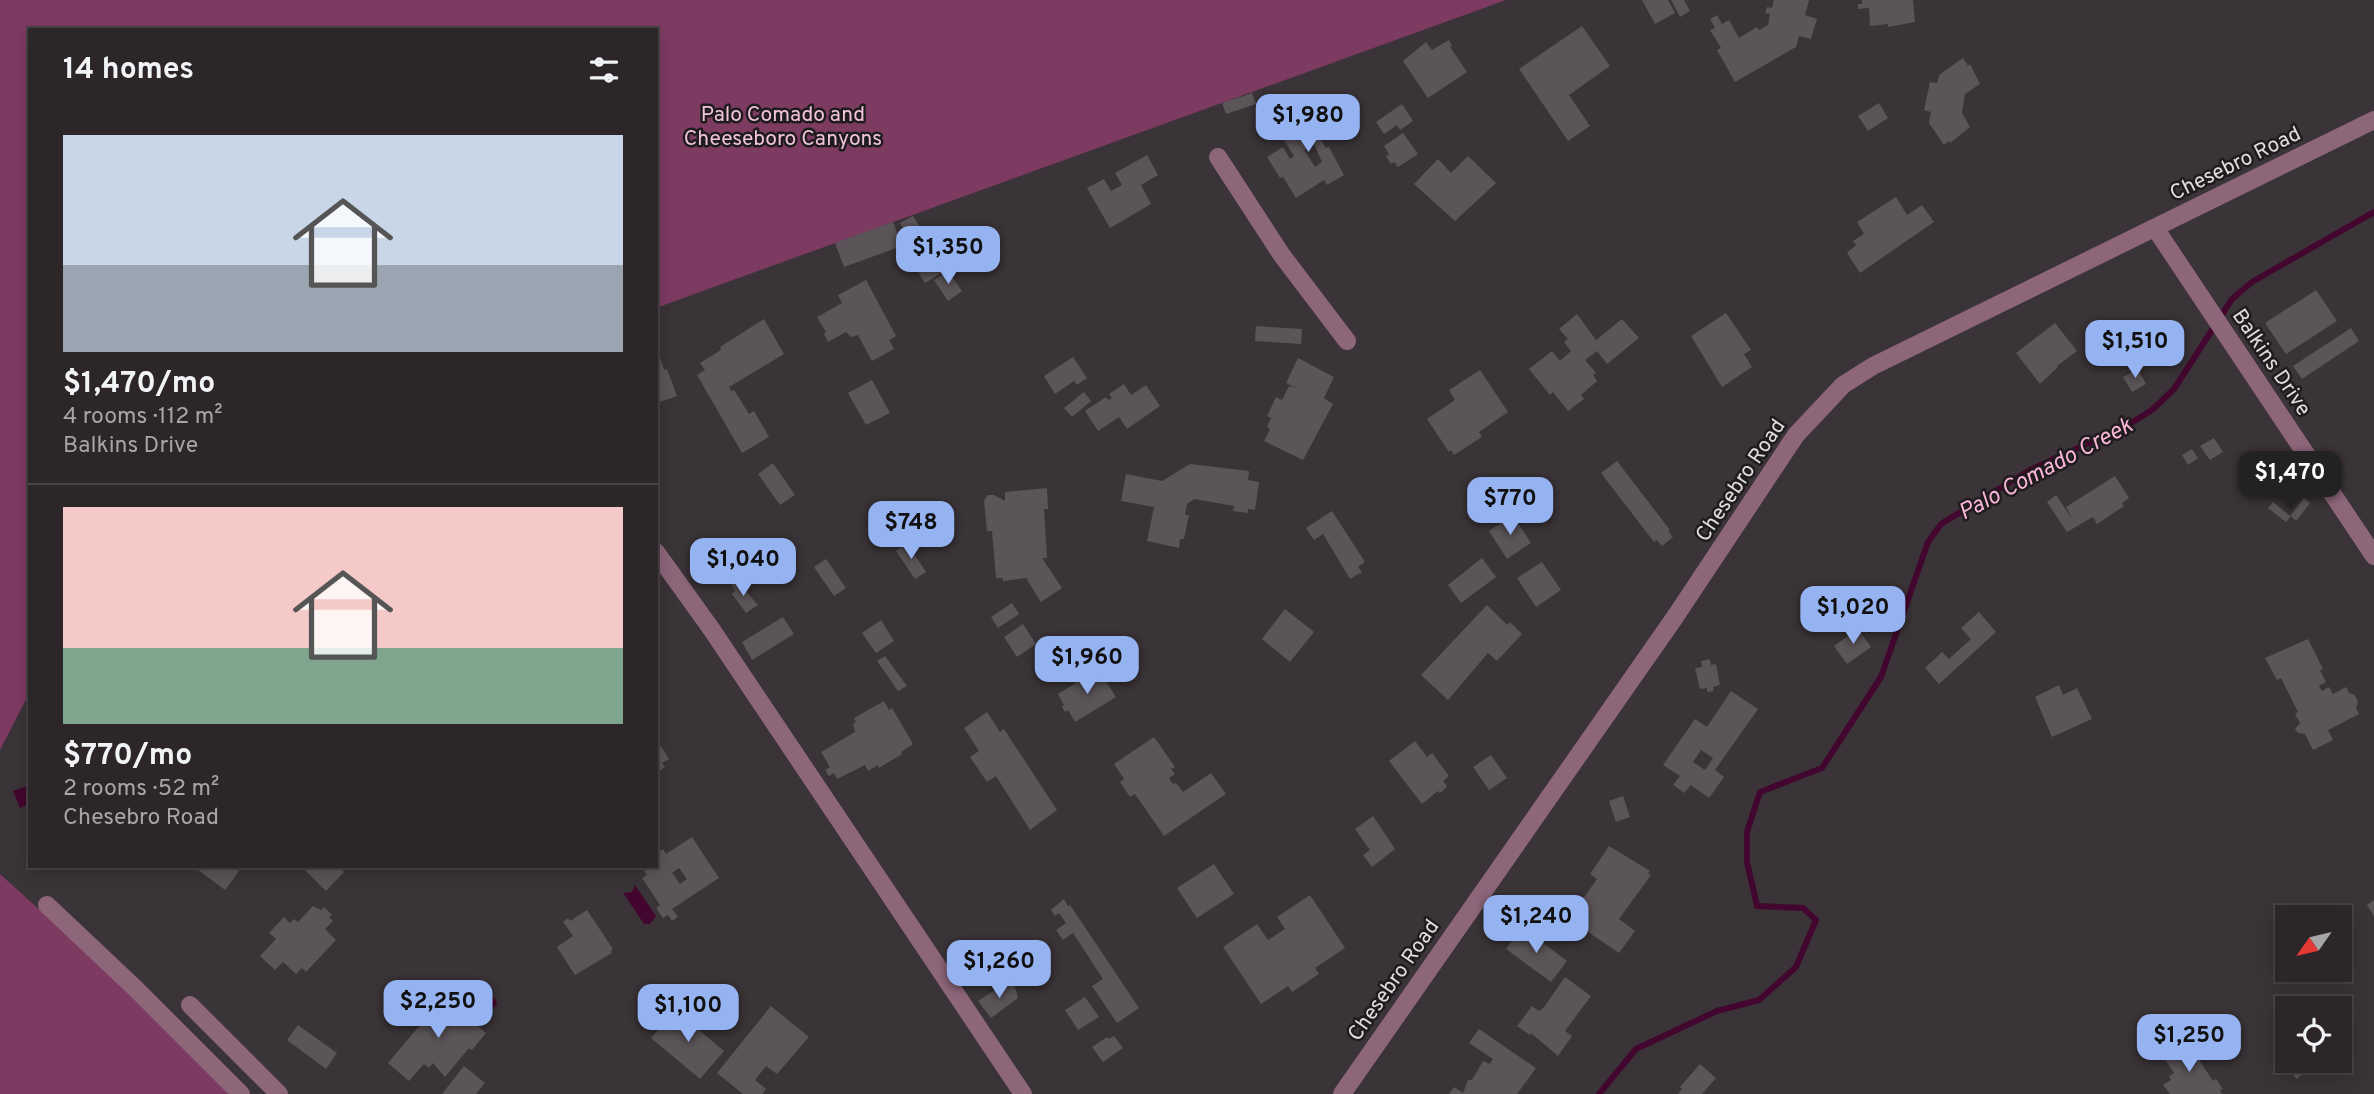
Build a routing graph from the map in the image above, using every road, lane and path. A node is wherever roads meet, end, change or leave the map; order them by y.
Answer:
1 (2374, 120) edge
2 (1218, 157) dead end
3 (2155, 228) junction
4 (1347, 341) dead end
5 (658, 555) edge
6 (2374, 556) edge
7 (47, 905) dead end
8 (190, 1005) dead end
9 (242, 1094) edge
10 (279, 1094) edge
11 (1023, 1094) edge
12 (1342, 1094) edge

1 - 3 street, Chesebro Road
2 - 4 street
3 - 6 street, Balkins Drive
3 - 12 street, Chesebro Road
5 - 11 street
7 - 9 street
8 - 10 street

